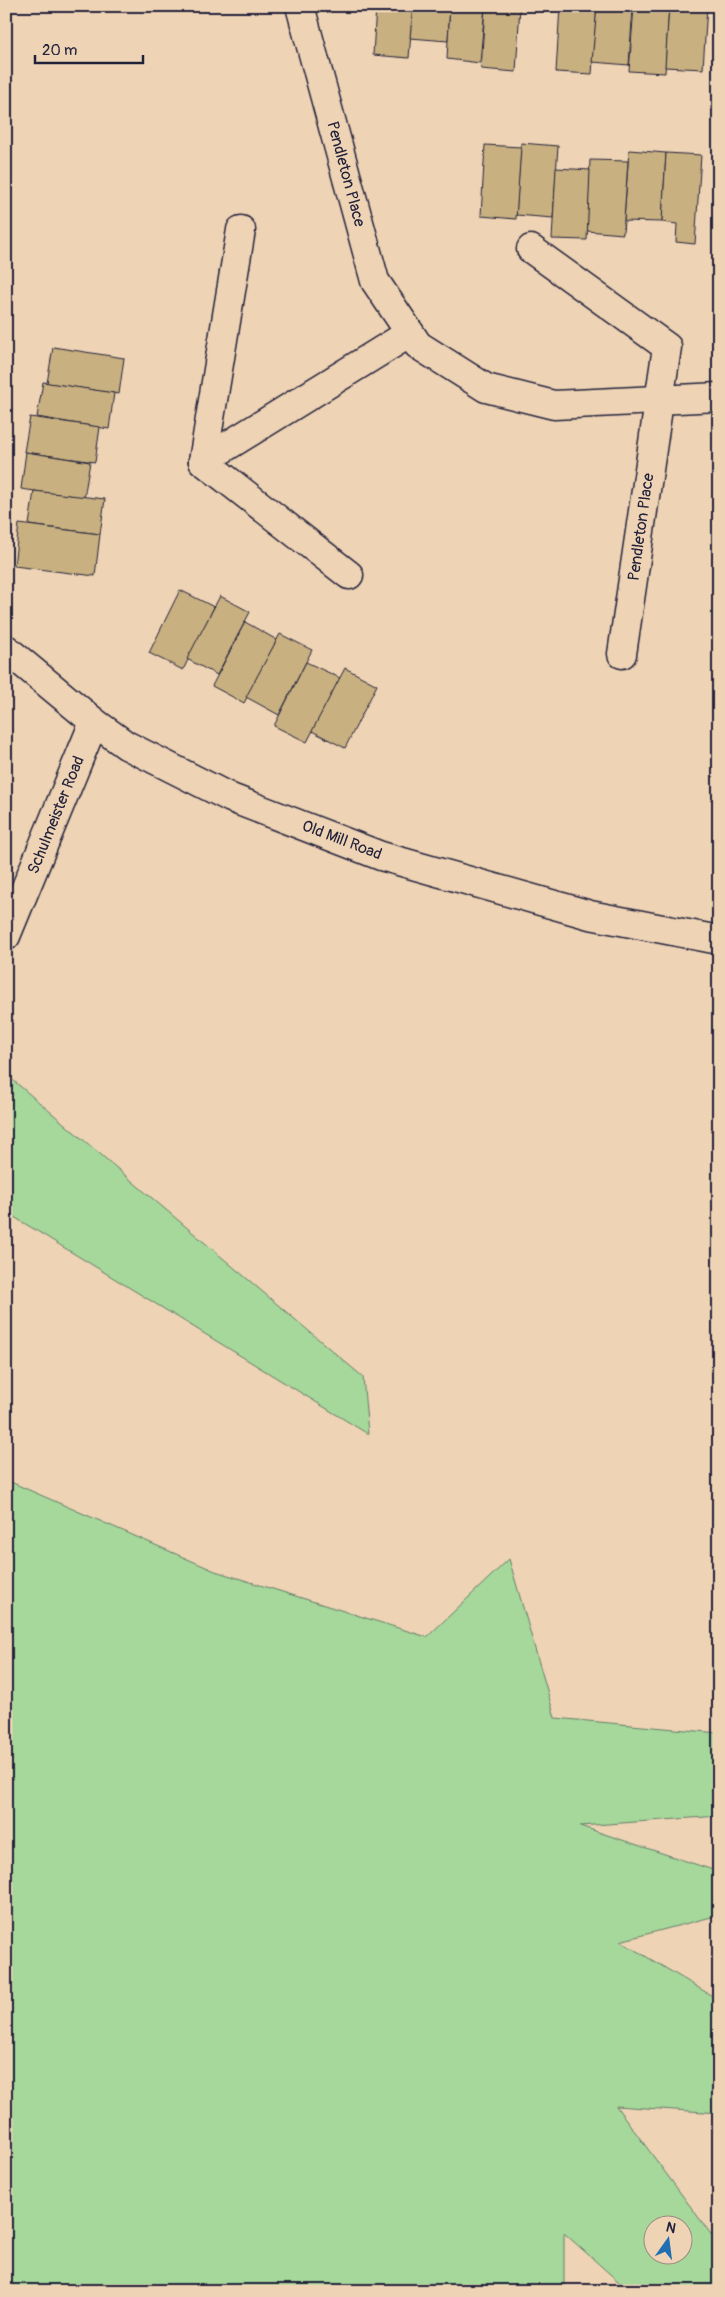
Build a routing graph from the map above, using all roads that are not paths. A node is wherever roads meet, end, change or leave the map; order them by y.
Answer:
1 (300, 6) edge
2 (241, 230) dead end
3 (531, 249) dead end
4 (410, 333) junction
5 (719, 397) edge
6 (660, 400) junction
7 (203, 461) junction
8 (350, 575) dead end
9 (6, 649) edge
10 (622, 654) dead end
11 (94, 722) junction
12 (6, 936) edge
13 (719, 940) edge

1 - 4 street, Pendleton Place
2 - 7 street
3 - 6 street, Pendleton Place
4 - 6 street, Pendleton Place
4 - 7 street
5 - 6 street, Pendleton Place
6 - 10 street, Pendleton Place
7 - 8 street
9 - 11 street, Old Mill Road
11 - 12 street, Schulmeister Road
11 - 13 street, Old Mill Road

